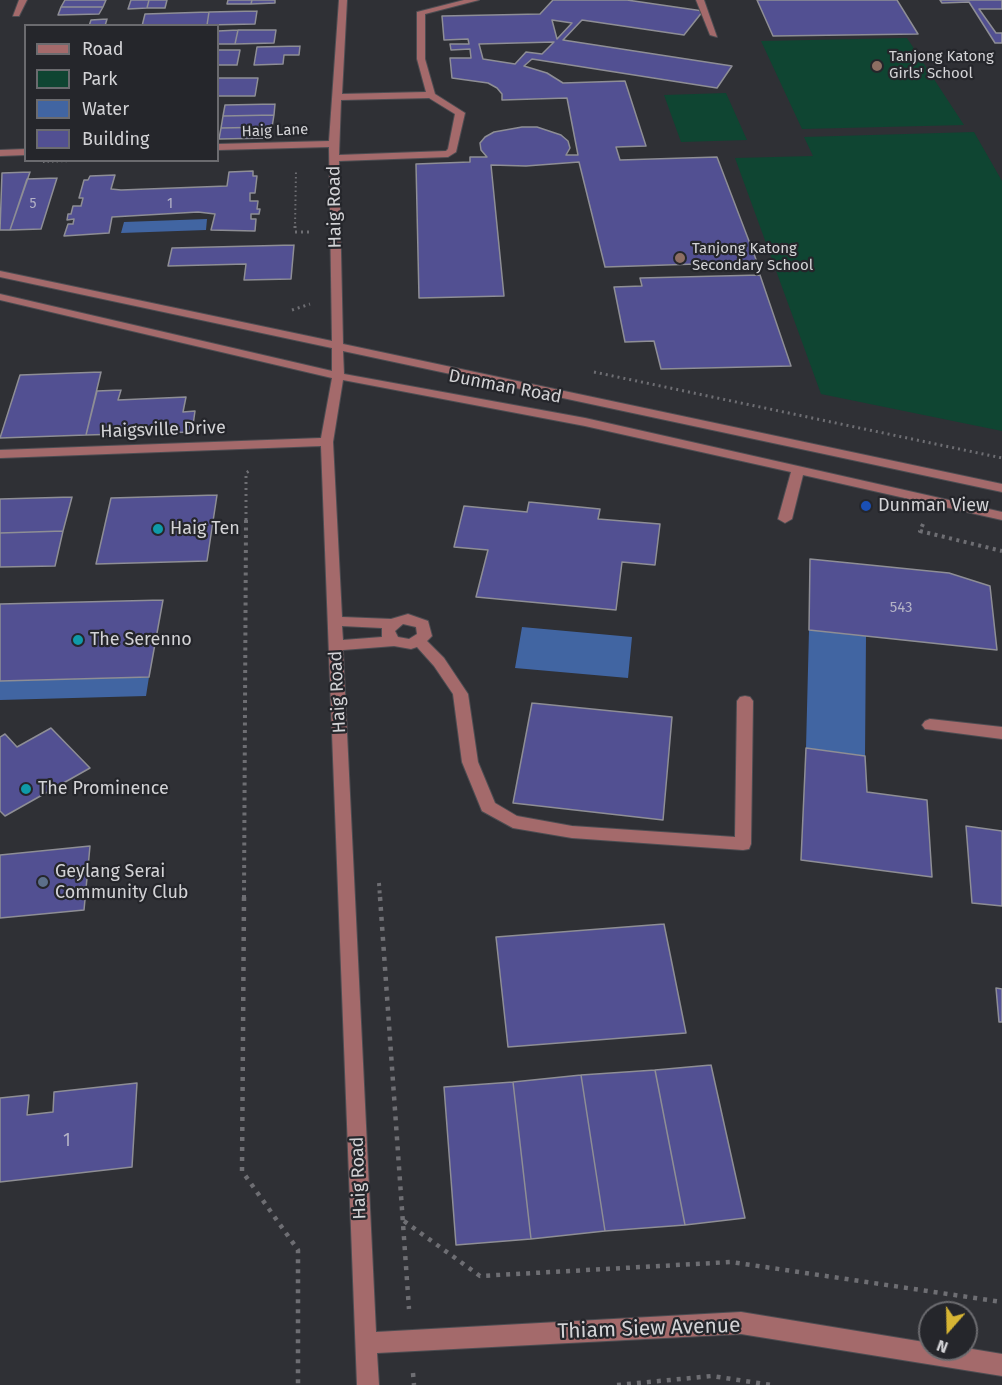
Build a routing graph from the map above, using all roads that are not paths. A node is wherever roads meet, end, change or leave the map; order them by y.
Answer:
1 (23, 0) edge
2 (343, 0) edge
3 (475, 0) edge
4 (700, 0) edge
5 (16, 14) dead end
6 (714, 35) dead end
7 (431, 95) junction
8 (337, 97) junction
9 (334, 144) junction
10 (219, 147) edge
11 (24, 152) edge
12 (0, 153) edge
13 (335, 158) junction
14 (0, 274) edge
15 (0, 297) edge
16 (338, 345) junction
17 (338, 376) junction
18 (327, 442) junction
19 (0, 454) edge
20 (798, 470) junction
21 (1002, 488) edge
22 (1002, 516) edge
23 (785, 519) dead end
24 (335, 621) junction
25 (392, 624) junction
26 (394, 641) junction
27 (419, 641) junction
28 (336, 646) junction
29 (745, 701) dead end
30 (930, 725) dead end
31 (1002, 733) edge
32 (366, 1343) junction
33 (1002, 1365) edge
34 (368, 1385) edge

1 - 5 street
2 - 8 street, Haig Road
3 - 7 street
4 - 6 street
7 - 8 street
7 - 13 street
8 - 9 street, Haig Road
9 - 10 street, Haig Lane
9 - 13 street, Haig Road
11 - 12 street
13 - 16 street, Haig Road
14 - 16 street, Dunman Road
15 - 17 street, Dunman Road
16 - 17 street, Haig Road
16 - 21 street, Dunman Road
17 - 18 street, Haig Road
17 - 20 street, Dunman Road
18 - 19 street, Haigsville Drive
18 - 24 street, Haig Road
20 - 22 street, Dunman Road
20 - 23 street
24 - 25 street
24 - 28 street, Haig Road
25 - 26 street
25 - 27 street
26 - 27 street
26 - 28 street
27 - 29 street
28 - 32 street, Haig Road
30 - 31 street
32 - 33 street, Thiam Siew Avenue
32 - 34 street, Haig Road

